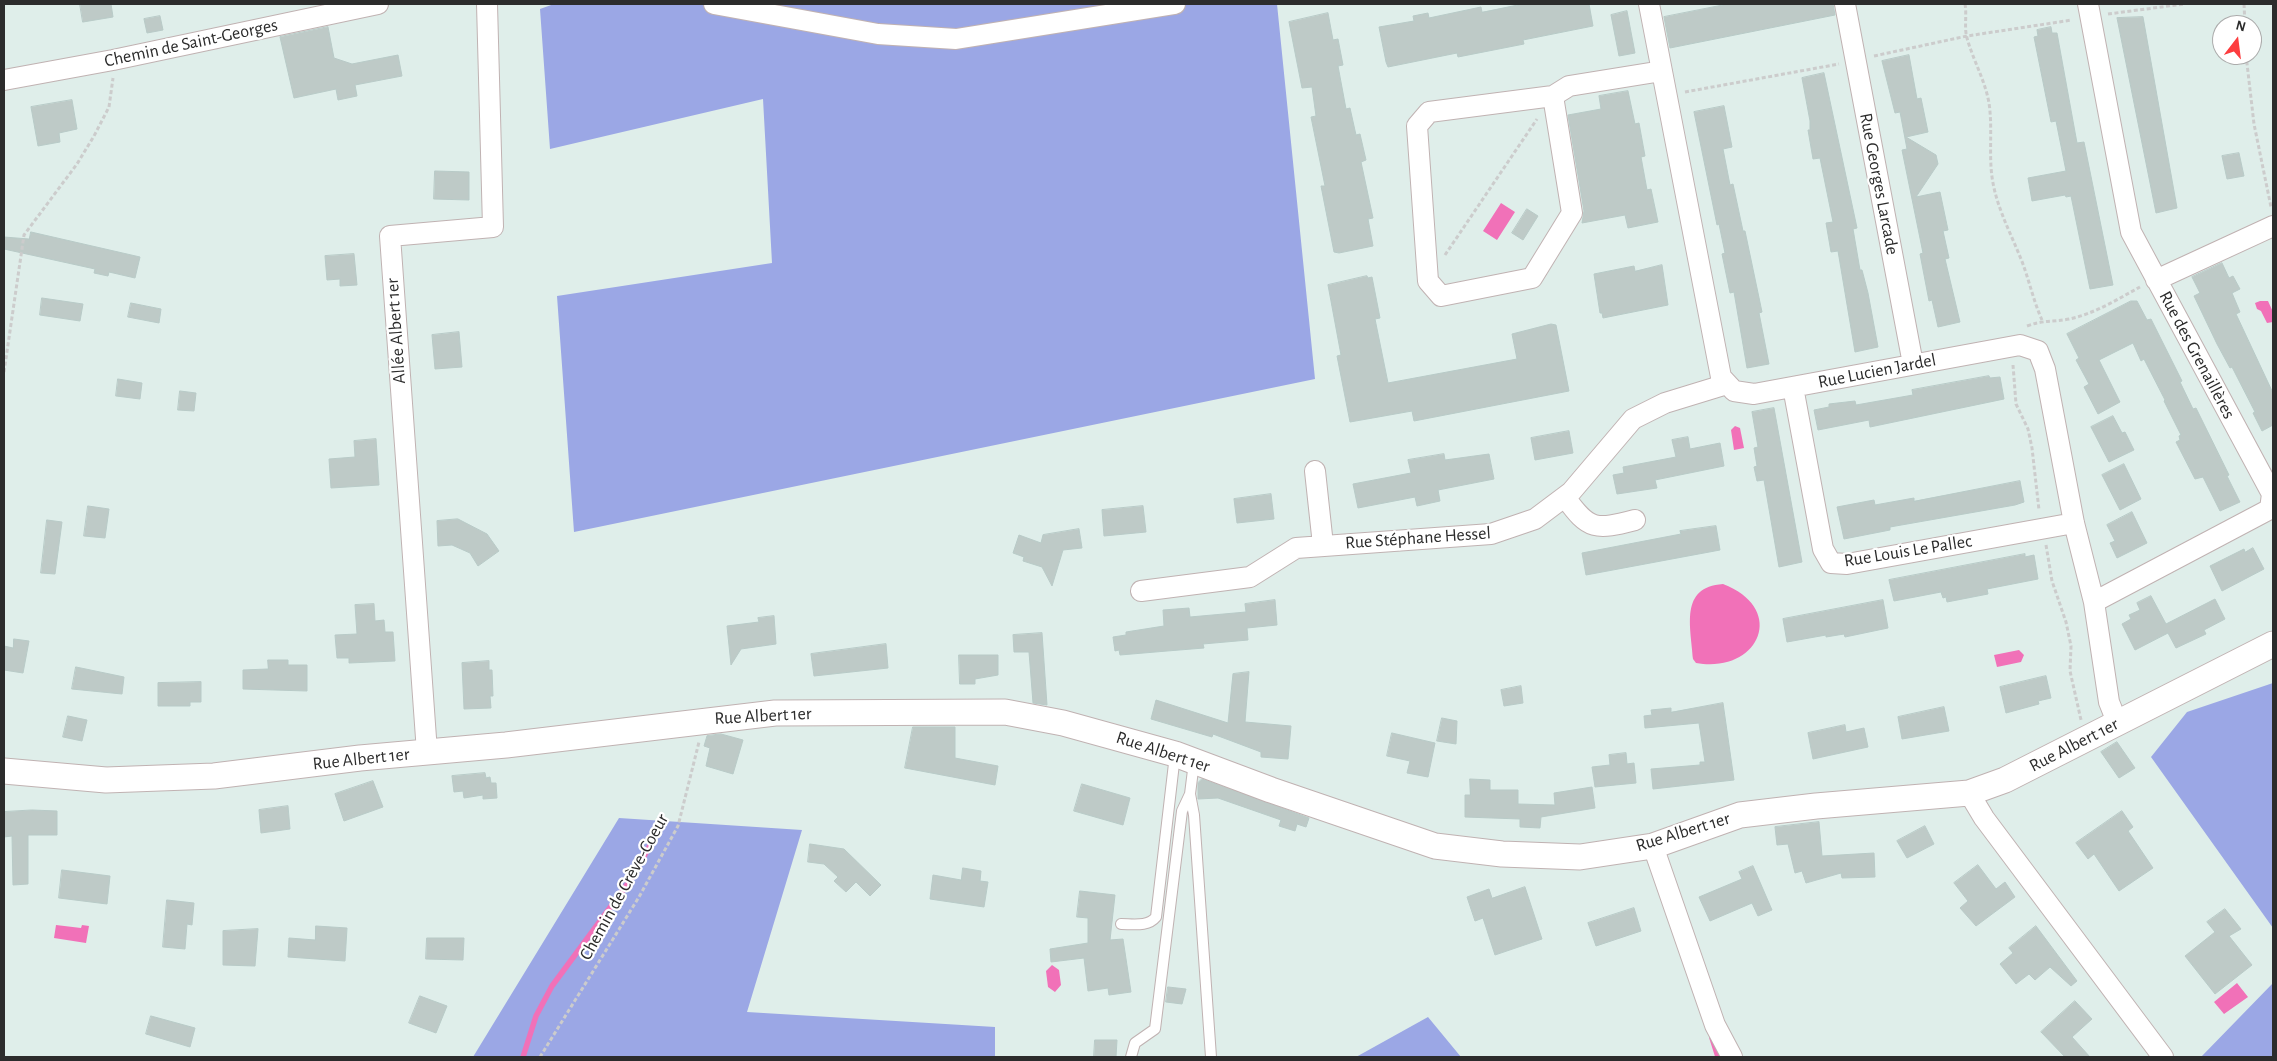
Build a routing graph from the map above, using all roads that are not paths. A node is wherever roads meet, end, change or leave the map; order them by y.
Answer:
1 (378, 4) edge
2 (487, 4) edge
3 (714, 4) edge
4 (1175, 4) edge
5 (1649, 4) edge
6 (1845, 4) edge
7 (2089, 10) edge
8 (1662, 71) junction
9 (4, 80) edge
10 (1553, 96) junction
11 (2272, 218) edge
12 (2156, 280) junction
13 (1913, 364) junction
14 (1727, 384) junction
15 (1793, 387) junction
16 (1315, 471) dead end
17 (1565, 497) junction
18 (1635, 520) dead end
19 (2074, 523) junction
20 (1322, 545) junction
21 (1141, 591) dead end
22 (2094, 602) junction
23 (2273, 644) edge
24 (2117, 722) junction
25 (426, 752) junction
26 (1185, 758) junction
27 (4, 771) edge
28 (1969, 793) junction
29 (1190, 794) junction
30 (1653, 846) junction
31 (1121, 924) dead end
32 (1131, 1057) edge
33 (1211, 1057) edge
34 (1732, 1057) edge
35 (2163, 1057) edge

1 - 9 street, Chemin de Saint-Georges
2 - 25 street, Allée Albert 1er
3 - 4 street
5 - 8 street
6 - 13 street, Rue Georges Larcade
7 - 12 street, Rue des Grenaillères
8 - 10 street
8 - 14 street
10 - 10 street
11 - 12 street
12 - 22 street, Rue des Grenaillères
13 - 15 street, Rue Lucien Jardel
13 - 19 street, Rue Lucien Jardel
14 - 15 street, Rue Lucien Jardel
14 - 17 street, Rue Stéphane Hessel
15 - 19 street, Rue Louis Le Pallec
16 - 20 street, Rue Stéphane Hessel
17 - 18 street
17 - 20 street, Rue Stéphane Hessel
19 - 22 street, Rue Lucien Jardel
20 - 21 street, Rue Stéphane Hessel
22 - 24 street, Rue Lucien Jardel
23 - 24 street, Rue Albert 1er
24 - 28 street, Rue Albert 1er
25 - 26 street, Rue Albert 1er
25 - 27 street, Rue Albert 1er
26 - 29 lane
26 - 30 street, Rue Albert 1er
26 - 31 lane
28 - 30 street, Rue Albert 1er
28 - 35 street
29 - 32 lane
29 - 33 lane
30 - 34 street

